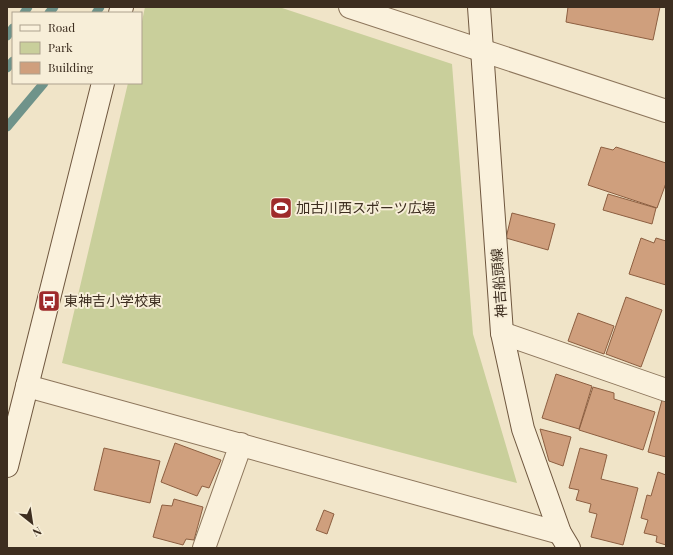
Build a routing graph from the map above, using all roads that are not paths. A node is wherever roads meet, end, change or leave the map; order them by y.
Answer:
1 (350, 7) edge
2 (479, 7) edge
3 (482, 50) junction
4 (103, 84) edge
5 (666, 111) edge
6 (502, 333) junction
7 (27, 386) junction
8 (666, 390) edge
9 (240, 444) junction
10 (7, 466) edge
11 (564, 541) edge
12 (204, 548) edge

1 - 3 street
2 - 3 street, 神吉船頭線
3 - 5 street
3 - 6 street, 神吉船頭線
4 - 7 street
6 - 8 street
6 - 11 street, 神吉船頭線
7 - 9 street
7 - 10 street
9 - 11 street
9 - 12 street

